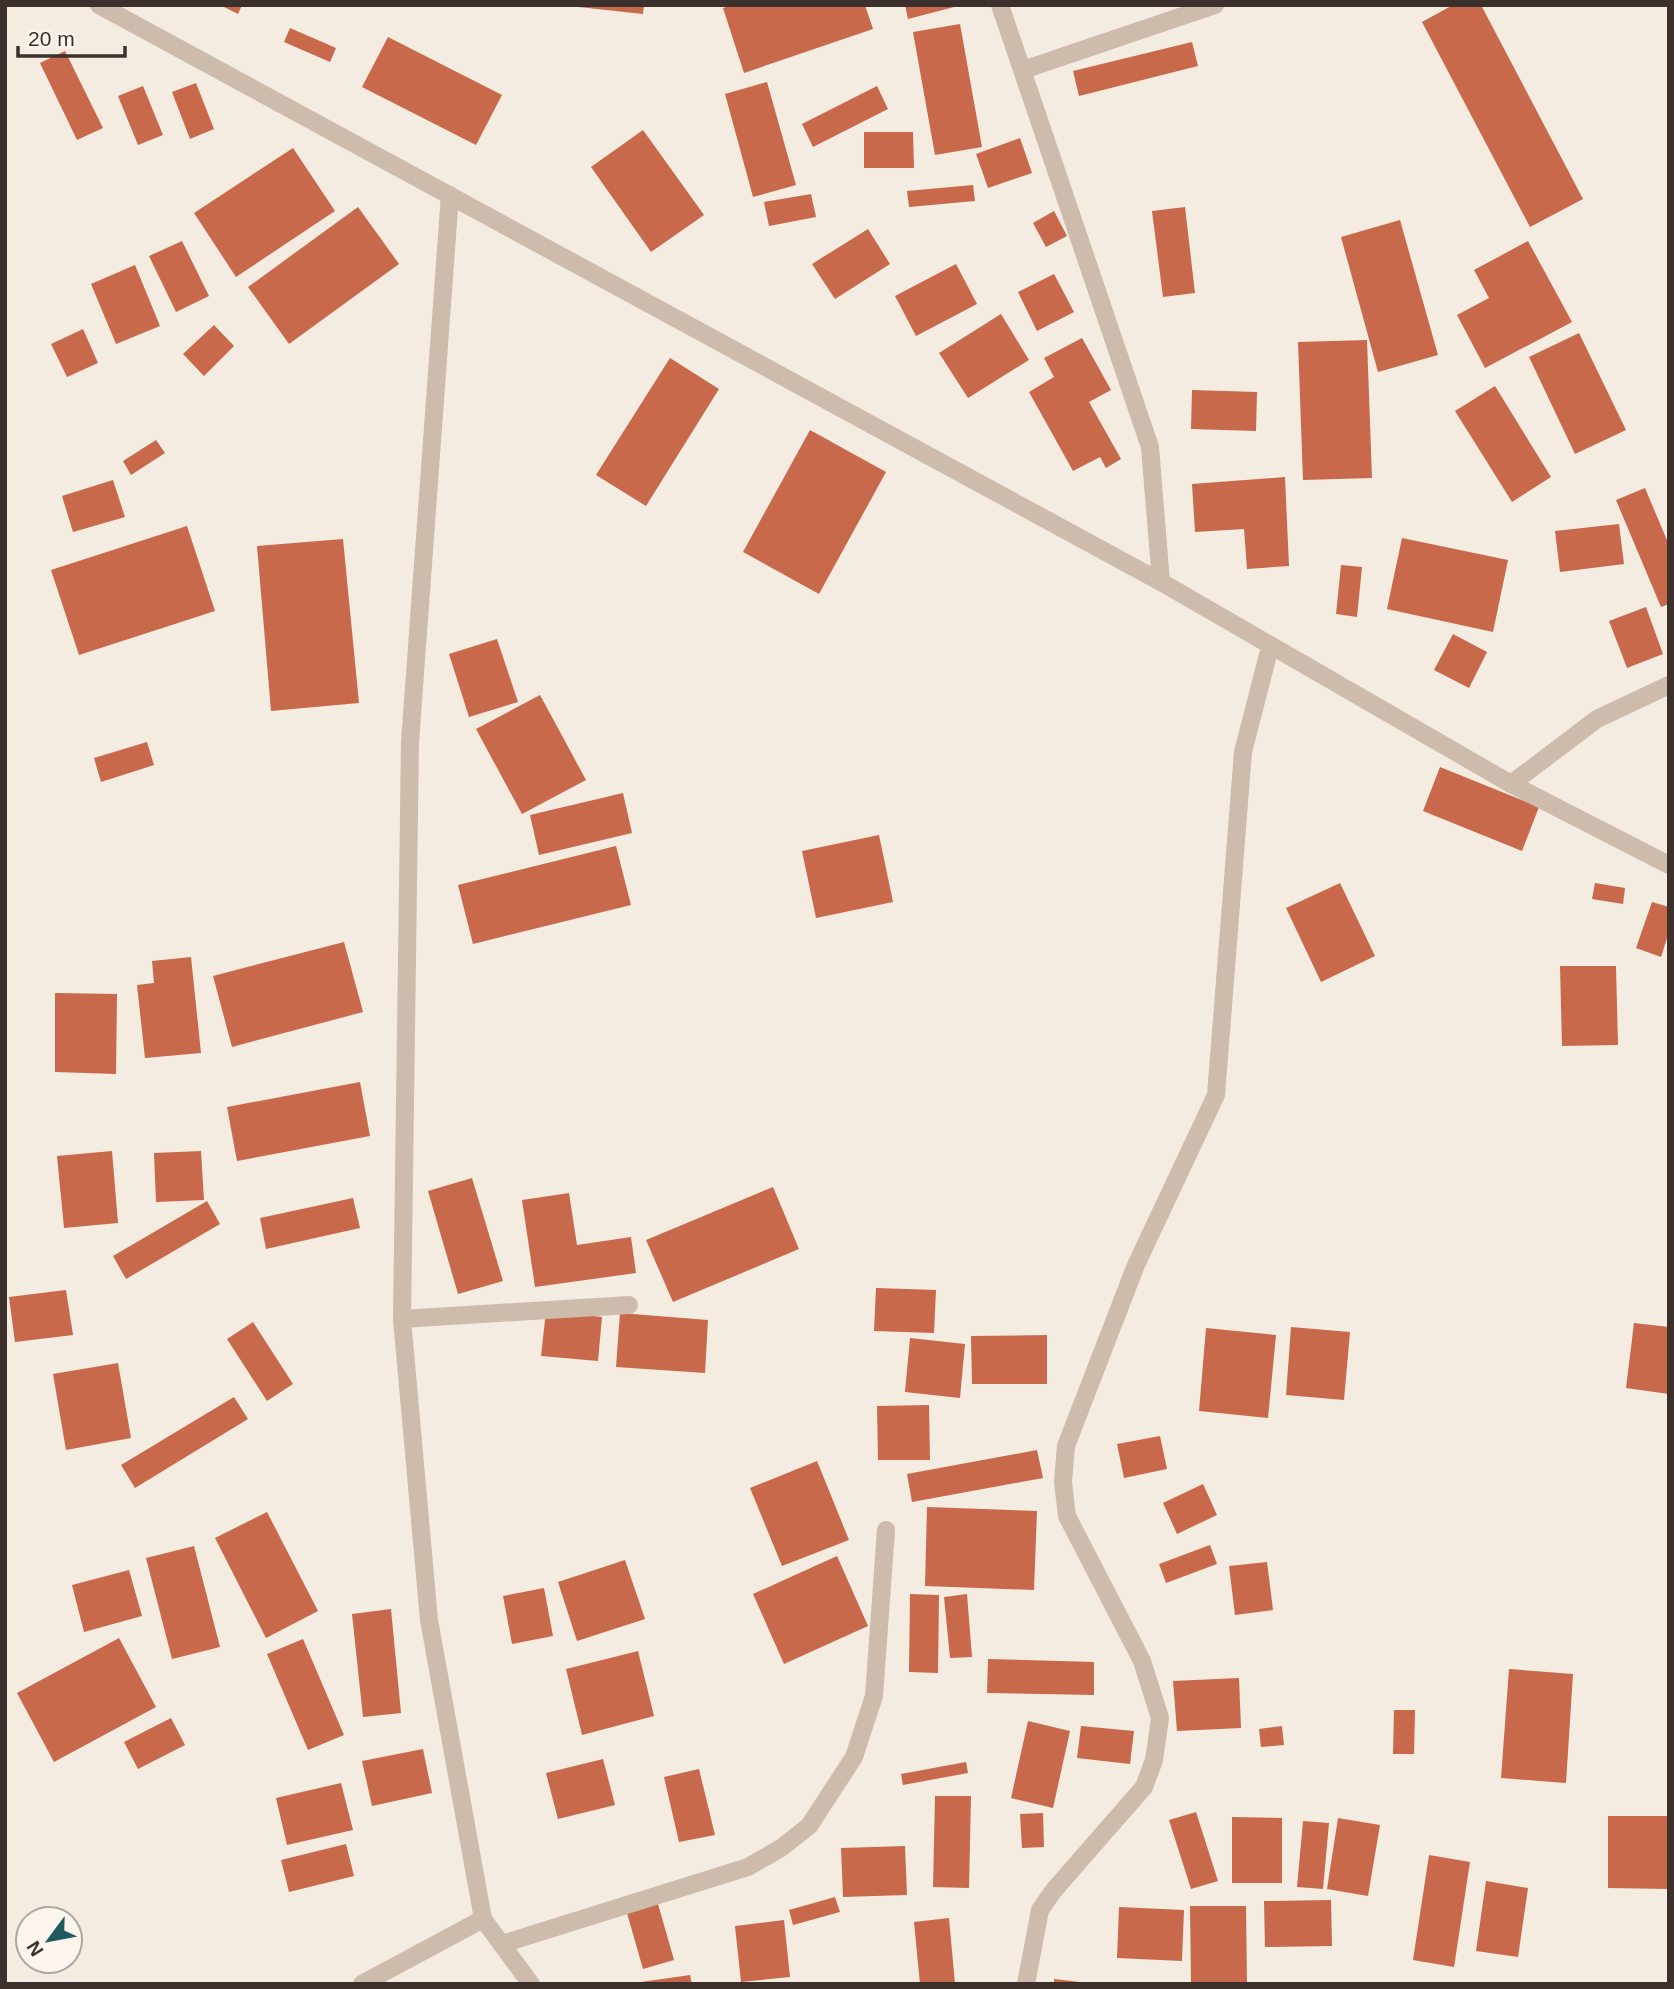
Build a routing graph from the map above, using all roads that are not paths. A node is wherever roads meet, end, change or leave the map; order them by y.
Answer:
1 (99, 5) edge
2 (1000, 5) edge
3 (1214, 5) edge
4 (1023, 70) junction
5 (450, 195) junction
6 (1161, 582) junction
7 (1270, 647) junction
8 (1669, 685) edge
9 (1511, 784) junction
10 (1669, 865) edge
11 (629, 1305) dead end
12 (402, 1319) junction
13 (886, 1530) dead end
14 (483, 1919) junction
15 (502, 1944) junction
16 (362, 1984) edge
17 (531, 1984) edge
18 (1026, 1984) edge

1 - 5 street
2 - 4 street
3 - 4 street
4 - 6 street
5 - 6 street
5 - 12 street
6 - 7 street
7 - 9 street
7 - 18 street
8 - 9 street
9 - 10 street
11 - 12 street
12 - 14 street
13 - 15 street
14 - 15 street
14 - 16 street
15 - 17 street

